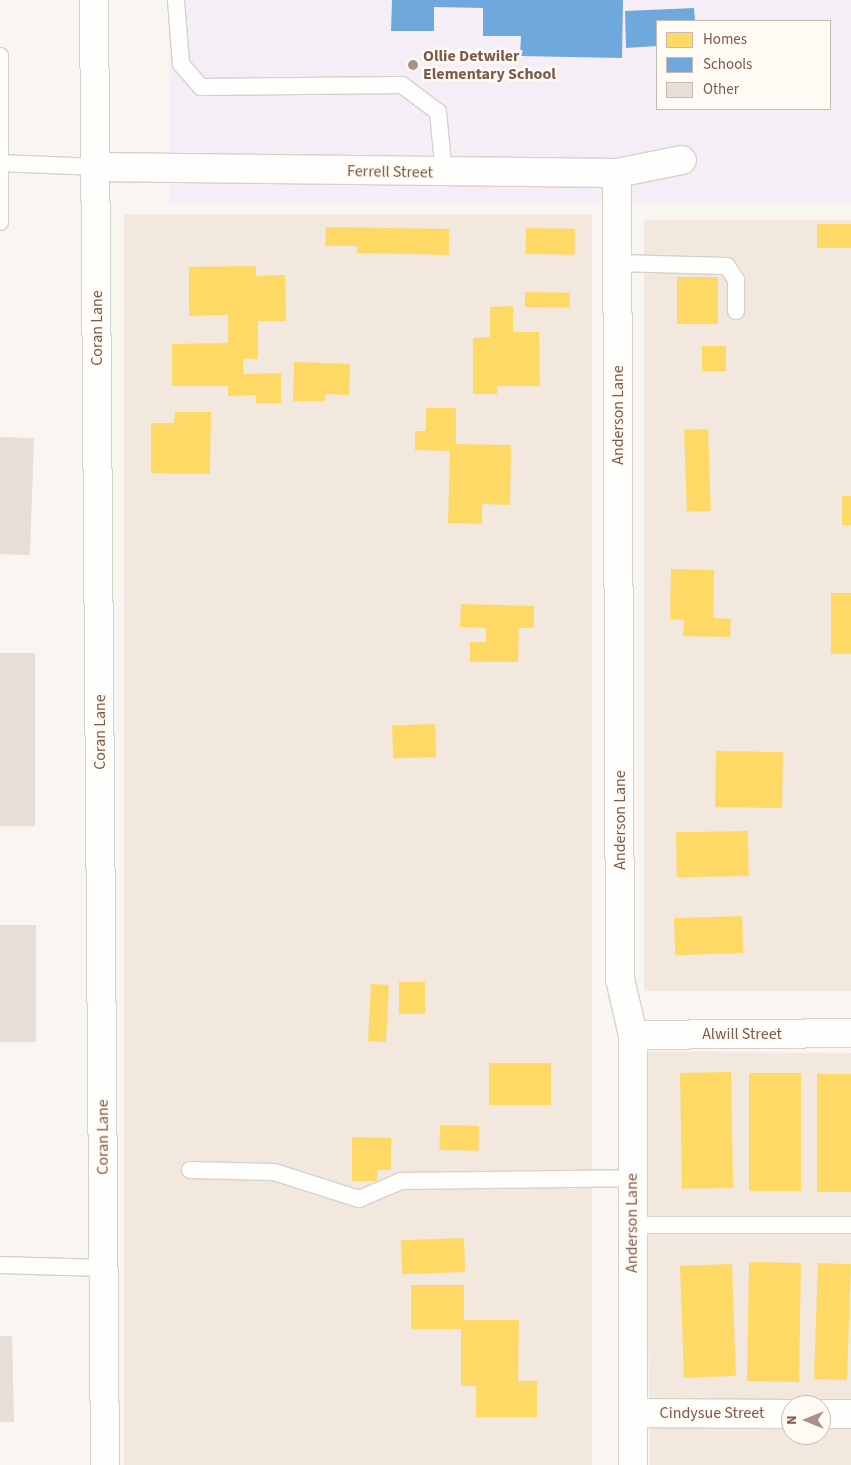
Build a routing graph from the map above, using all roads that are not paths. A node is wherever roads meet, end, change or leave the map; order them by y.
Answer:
1 (94, 0) edge
2 (176, 0) edge
3 (0, 56) edge
4 (682, 160) dead end
5 (1, 163) junction
6 (96, 166) junction
7 (444, 173) junction
8 (618, 173) junction
9 (0, 222) edge
10 (617, 263) junction
11 (736, 311) dead end
12 (851, 1033) edge
13 (633, 1035) junction
14 (190, 1170) dead end
15 (632, 1178) junction
16 (632, 1225) junction
17 (851, 1225) edge
18 (0, 1264) edge
19 (104, 1268) junction
20 (633, 1413) junction
21 (781, 1414) edge
22 (831, 1414) edge
23 (851, 1414) edge
24 (105, 1465) edge
25 (633, 1465) edge

1 - 6 street, Coran Lane
2 - 7 lane
3 - 5 lane
4 - 8 street, Ferrell Street
5 - 6 lane
5 - 9 lane
6 - 7 street, Ferrell Street
6 - 19 street, Coran Lane
7 - 8 street, Ferrell Street
8 - 10 street, Anderson Lane
10 - 11 lane
10 - 13 street, Anderson Lane
12 - 13 street, Alwill Street
13 - 15 street, Anderson Lane
14 - 15 lane
15 - 16 street, Anderson Lane
16 - 17 lane
16 - 20 street, Anderson Lane
18 - 19 lane
19 - 24 street, Coran Lane
20 - 21 street, Cindysue Street
20 - 25 street, Anderson Lane
22 - 23 street

